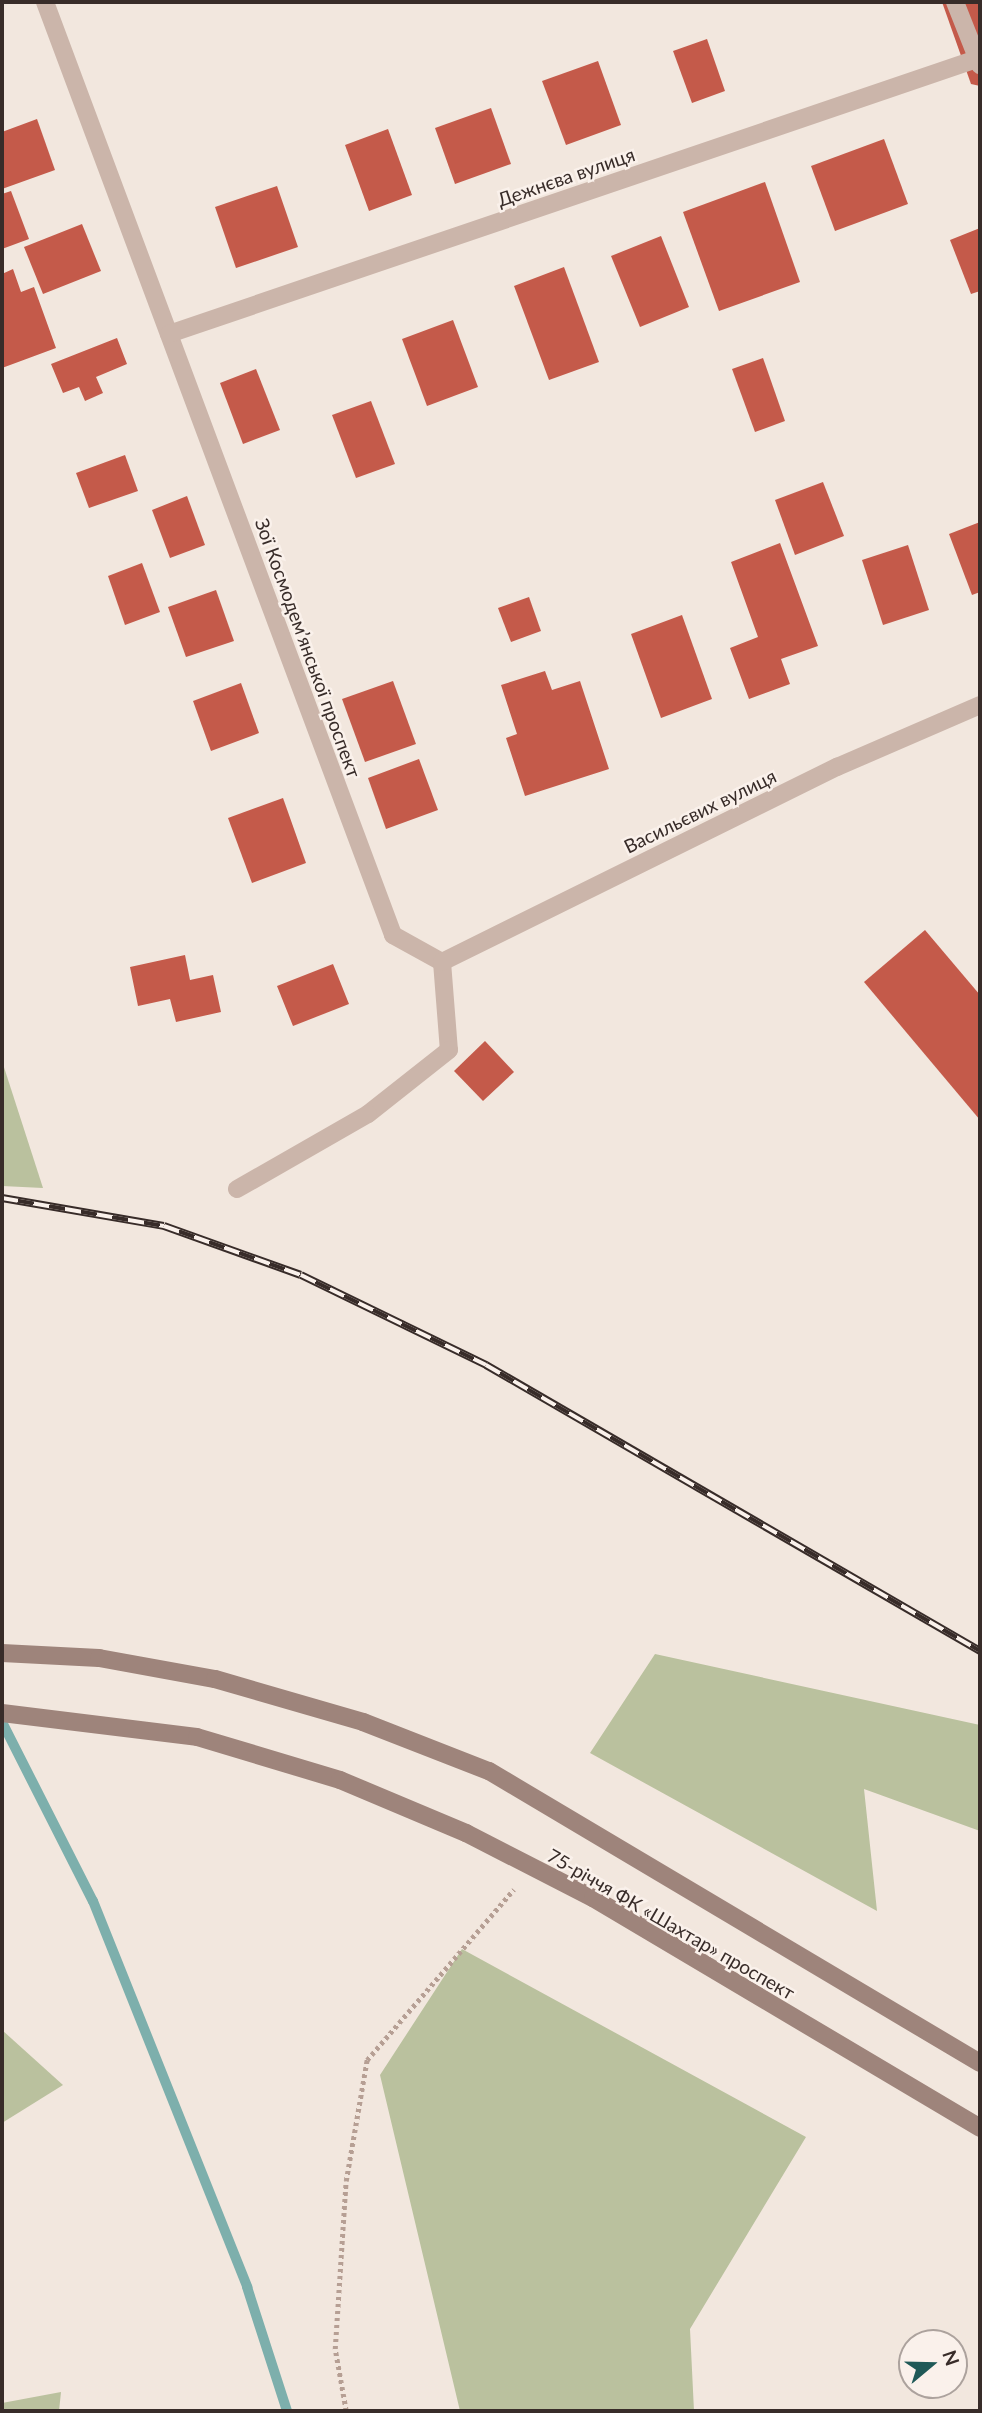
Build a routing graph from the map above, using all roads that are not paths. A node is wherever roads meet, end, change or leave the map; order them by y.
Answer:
1 (45, 2) edge
2 (955, 2) edge
3 (978, 62) edge
4 (169, 334) junction
5 (980, 705) edge
6 (442, 962) junction
7 (237, 1189) dead end
8 (2, 1653) edge
9 (2, 1713) edge
10 (980, 2063) edge
11 (980, 2128) edge

1 - 4 street, Зої Космодем’янської проспект
2 - 3 street
3 - 4 street, Дежнєва вулиця
4 - 6 street, Зої Космодем’янської проспект
5 - 6 street, Васильєвих вулиця
6 - 7 street
8 - 10 main road, 75-річчя ФК «Шахтар» проспект
9 - 11 main road, 75-річчя ФК «Шахтар» проспект

